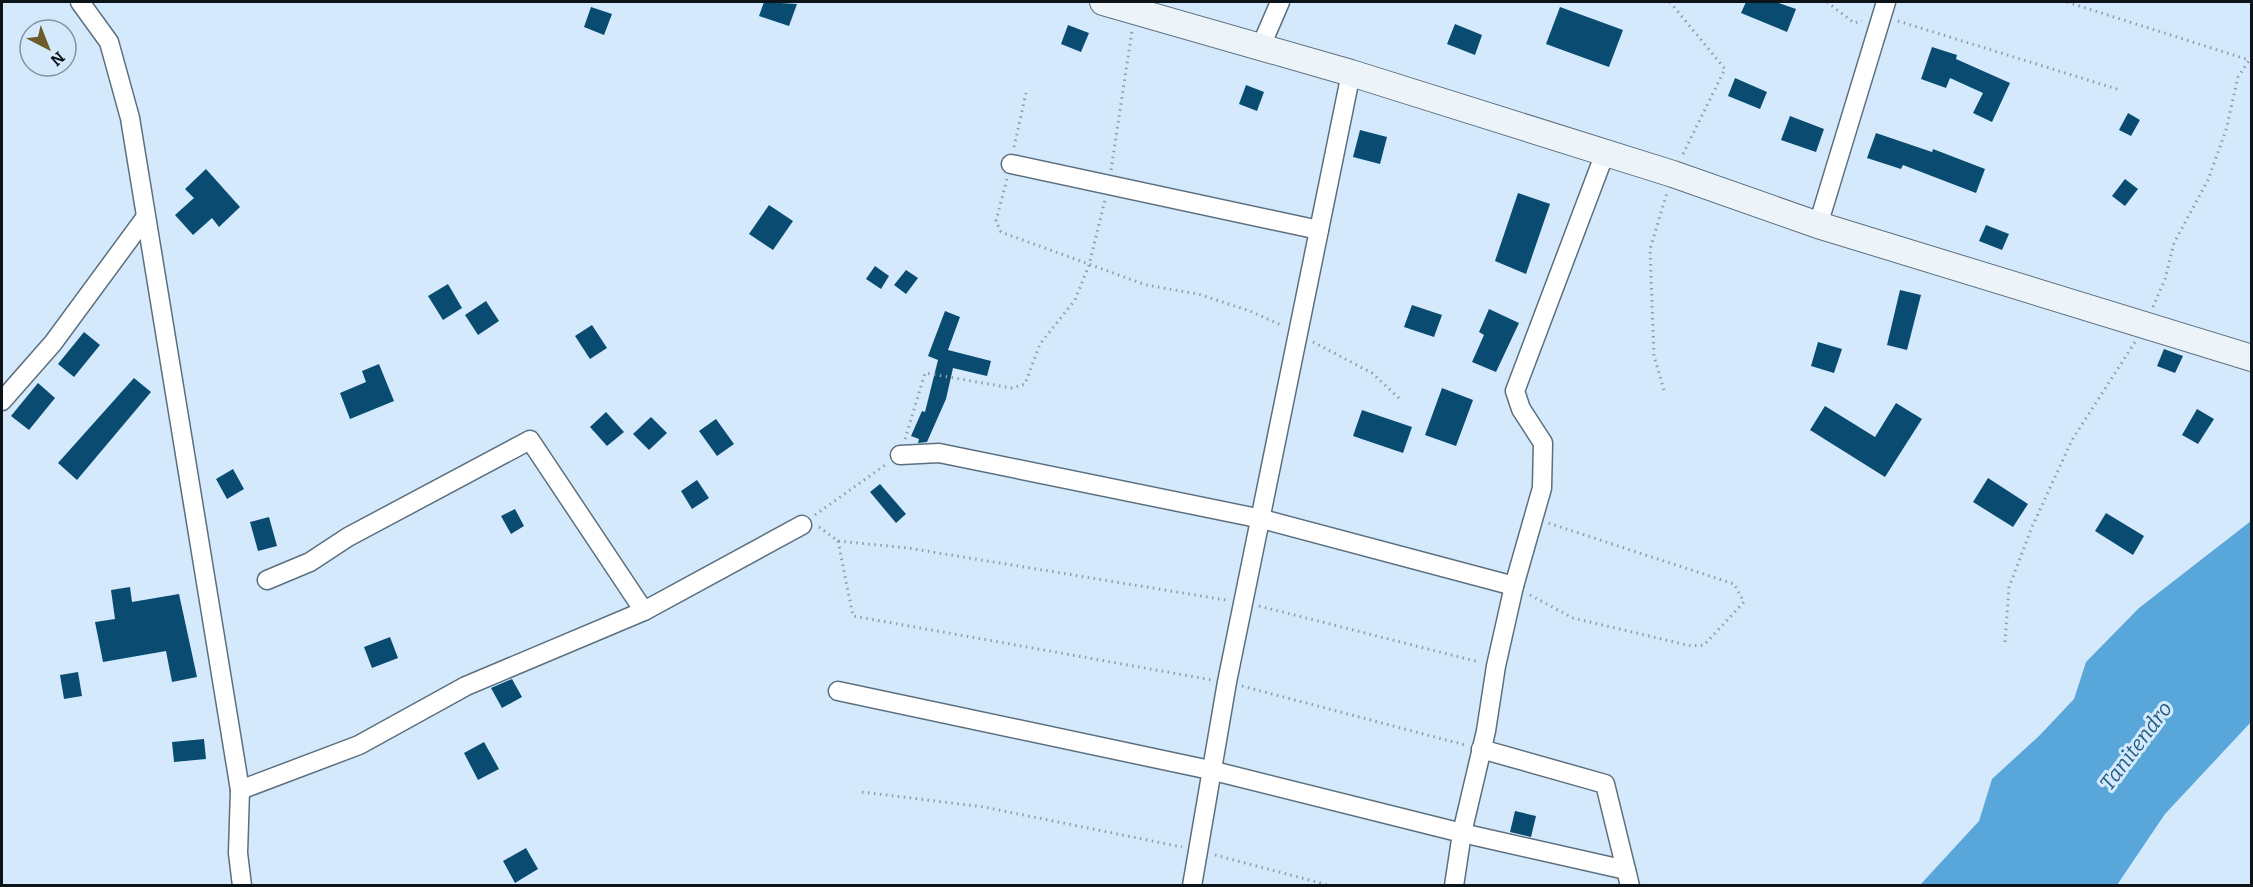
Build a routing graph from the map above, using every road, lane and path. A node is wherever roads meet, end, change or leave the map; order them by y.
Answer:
1 (80, 2) edge
2 (1103, 2) edge
3 (1280, 2) edge
4 (1670, 2) edge
5 (1827, 2) edge
6 (2067, 2) edge
7 (1883, 9) edge
8 (1135, 12) junction
9 (1261, 46) junction
10 (2250, 58) edge
11 (1351, 74) junction
12 (2120, 90) dead end
13 (1026, 93) dead end
14 (1605, 153) junction
15 (1011, 164) junction
16 (1673, 174) junction
17 (1109, 185) junction
18 (145, 218) junction
19 (1818, 225) junction
20 (1319, 230) junction
21 (1089, 265) junction
22 (2145, 327) junction
23 (1299, 333) junction
24 (2252, 358) edge
25 (1664, 390) dead end
26 (1402, 401) dead end
27 (2, 402) edge
28 (900, 455) junction
29 (1262, 519) junction
30 (1535, 519) junction
31 (806, 522) junction
32 (838, 541) junction
33 (267, 580) dead end
34 (1514, 586) junction
35 (1244, 603) junction
36 (644, 611) junction
37 (2005, 642) dead end
38 (1496, 666) junction
39 (1227, 682) junction
40 (838, 692) dead end
41 (1481, 749) junction
42 (1210, 770) junction
43 (240, 790) junction
44 (862, 792) dead end
45 (1462, 833) junction
46 (1198, 850) junction
47 (1628, 878) edge
48 (242, 885) edge
49 (1192, 885) edge
50 (1332, 885) edge
51 (1454, 885) edge

1 - 18 street
2 - 8 main road
3 - 9 street
4 - 16 path
5 - 7 path
6 - 10 path
7 - 12 path
7 - 19 street
8 - 9 main road
8 - 17 path
9 - 11 main road
10 - 22 path
11 - 14 main road
11 - 20 street
13 - 15 path
14 - 16 main road
14 - 30 street
15 - 17 street
15 - 21 path
16 - 19 main road
16 - 25 path
17 - 20 street
17 - 21 path
18 - 27 street
18 - 43 street
19 - 22 main road
20 - 23 street
21 - 23 path
21 - 28 path
22 - 24 main road
22 - 37 path
23 - 26 path
23 - 29 street
28 - 29 street
28 - 31 path
29 - 34 street
29 - 35 street
30 - 34 street
30 - 34 path
31 - 32 path
31 - 36 street
32 - 35 path
32 - 39 path
33 - 36 street
34 - 38 street
35 - 38 path
35 - 39 street
36 - 43 street
38 - 41 street
39 - 41 path
39 - 42 street
40 - 42 street
41 - 45 street
41 - 47 street
42 - 45 street
42 - 46 street
43 - 48 street
44 - 46 path
45 - 47 street
45 - 51 street
46 - 49 street
46 - 50 path

